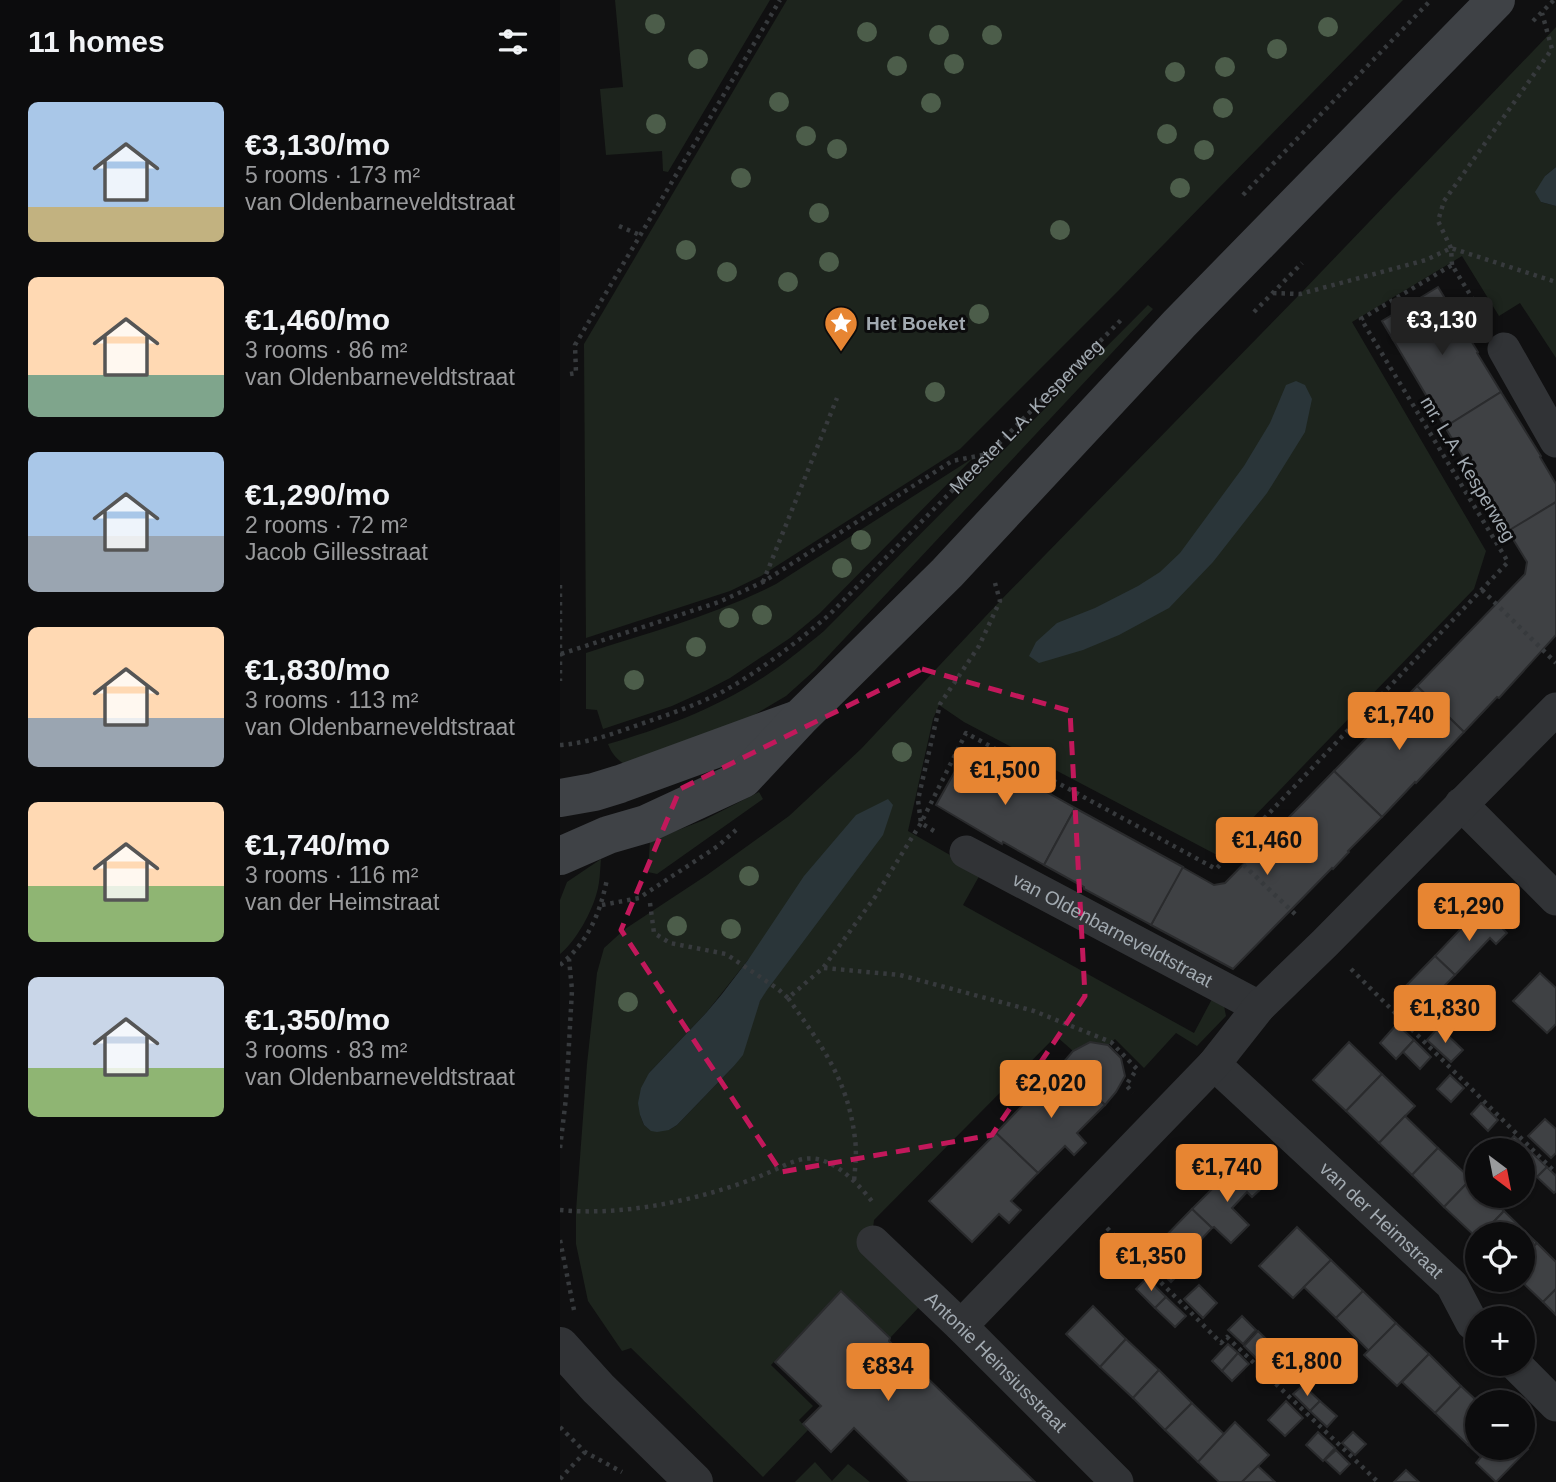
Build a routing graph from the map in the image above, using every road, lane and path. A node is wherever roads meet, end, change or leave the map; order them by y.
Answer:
1 (779, 0) edge
2 (1432, 0) edge
3 (1496, 0) edge
4 (1542, 12) dead end
5 (1237, 201) dead end
6 (619, 226) dead end
7 (640, 235) junction
8 (1451, 248) junction
9 (1452, 265) junction
10 (1556, 282) edge
11 (1273, 293) dead end
12 (1124, 318) dead end
13 (1504, 349) joint
14 (570, 374) dead end
15 (837, 398) dead end
16 (1556, 441) edge
17 (989, 454) junction
18 (995, 579) dead end
19 (763, 582) junction
20 (560, 585) edge
21 (1482, 590) junction
22 (561, 654) edge
23 (1556, 663) edge
24 (560, 681) edge
25 (1556, 709) edge
26 (800, 718) junction
27 (560, 746) edge
28 (560, 798) edge
29 (1461, 804) junction
30 (921, 823) junction
31 (966, 852) dead end
32 (1231, 853) junction
33 (560, 856) edge
34 (1556, 899) edge
35 (650, 902) dead end
36 (602, 905) dead end
37 (1325, 943) junction
38 (569, 958) junction
39 (560, 965) edge
40 (823, 968) junction
41 (788, 998) junction
42 (1259, 1007) junction
43 (1214, 1064) junction
44 (1159, 1122) junction
45 (560, 1149) edge
46 (1556, 1173) edge
47 (855, 1182) junction
48 (1081, 1201) junction
49 (560, 1210) edge
50 (873, 1242) joint
51 (1465, 1310) edge
52 (961, 1326) junction
53 (560, 1346) edge
54 (1527, 1376) edge
55 (1556, 1405) edge
56 (560, 1427) edge
57 (585, 1452) junction
58 (624, 1474) dead end
59 (560, 1479) edge
60 (694, 1482) edge
61 (1117, 1482) edge
62 (1378, 1482) edge

1 - 7 path
2 - 5 path
3 - 26 main road
4 - 8 path
6 - 7 path
7 - 14 path
8 - 9 path
8 - 10 path
8 - 11 path
9 - 13 path
9 - 21 path, mr. L.A. Kesperweg
12 - 17 path, Meester L.A. Kesperweg
13 - 16 street
15 - 19 path
17 - 19 path
17 - 27 path, Meester L.A. Kesperweg
18 - 30 path
19 - 22 path
20 - 22 path
21 - 23 path
21 - 32 path, mr. L.A. Kesperweg
22 - 24 path
25 - 29 street
26 - 28 main road
26 - 33 main road
29 - 34 street
29 - 37 street
30 - 32 path, mr. L.A. Kesperweg
30 - 40 path
31 - 42 street, van Oldenbarneveldtstraat
32 - 37 path
35 - 41 path
36 - 38 path
37 - 42 street
37 - 46 path
38 - 39 path
38 - 45 path
40 - 41 path
40 - 44 path
41 - 47 path
42 - 43 street
43 - 44 street
43 - 51 street, van der Heimstraat
44 - 48 street
47 - 49 path
47 - 50 path
48 - 52 street
48 - 62 path
50 - 52 street, Antonie Heinsiusstraat
52 - 61 street, Antonie Heinsiusstraat
53 - 60 street
54 - 55 street
56 - 57 path
57 - 58 path
57 - 59 path

